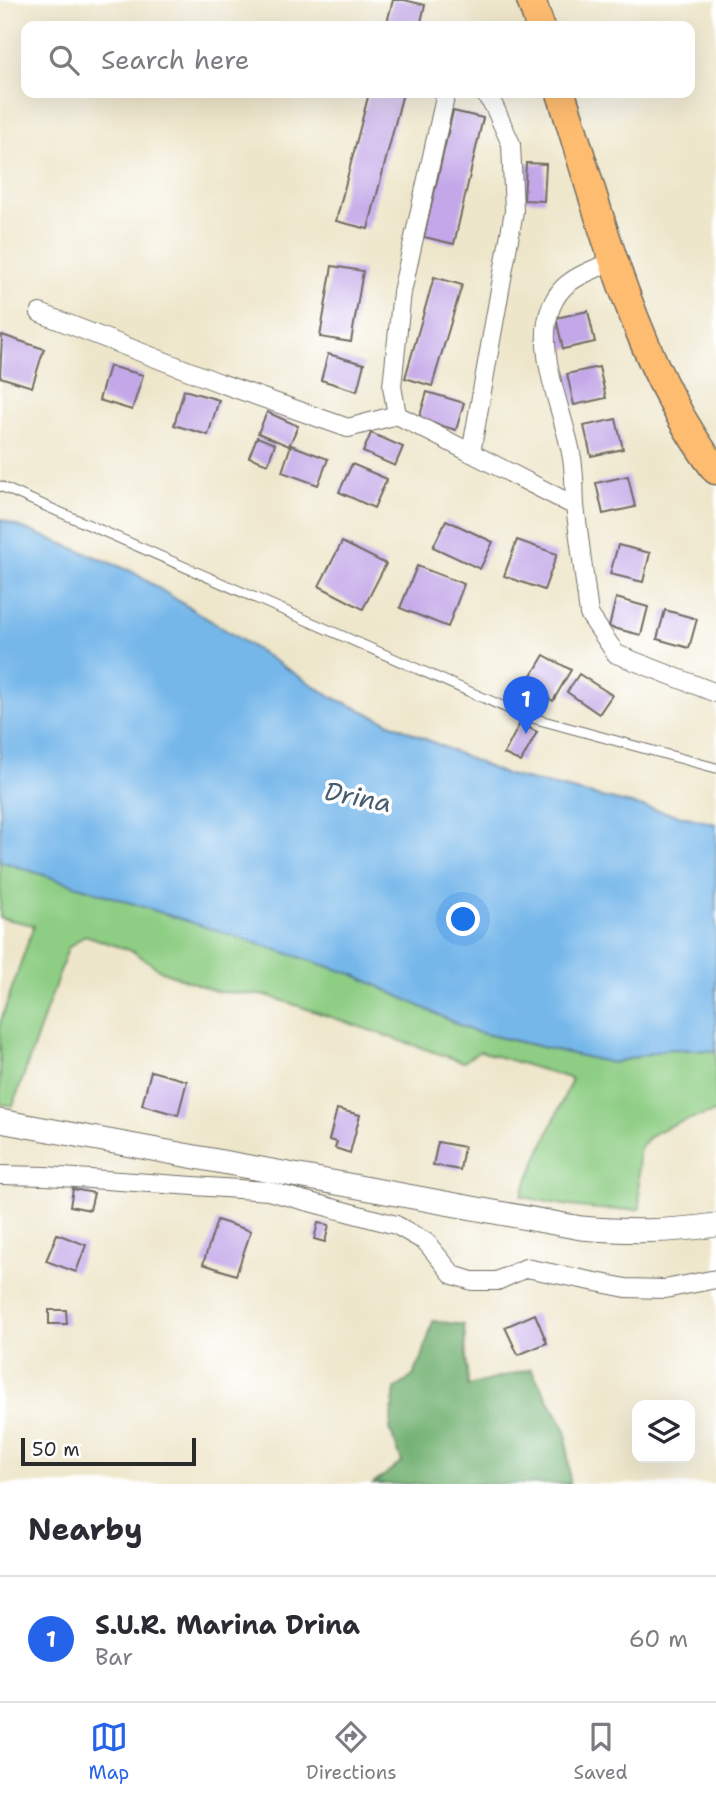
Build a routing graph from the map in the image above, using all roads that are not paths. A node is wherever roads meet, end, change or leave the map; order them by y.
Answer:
1 (531, 0) edge
2 (538, 21) edge
3 (445, 98) edge
4 (488, 98) edge
5 (563, 98) edge
6 (615, 260) junction
7 (40, 313) dead end
8 (397, 415) junction
9 (471, 453) junction
10 (716, 470) edge
11 (0, 486) edge
12 (575, 506) junction
13 (716, 693) edge
14 (716, 768) edge
15 (0, 1121) edge
16 (0, 1175) edge
17 (270, 1181) junction
18 (716, 1225) edge
19 (716, 1279) edge

1 - 2 main road
3 - 8 street
4 - 9 street
5 - 6 main road
6 - 10 main road
6 - 12 street
7 - 8 street
8 - 9 street
9 - 12 street
11 - 14 lane
12 - 13 street
15 - 17 street
16 - 17 street
17 - 18 street
17 - 19 street

